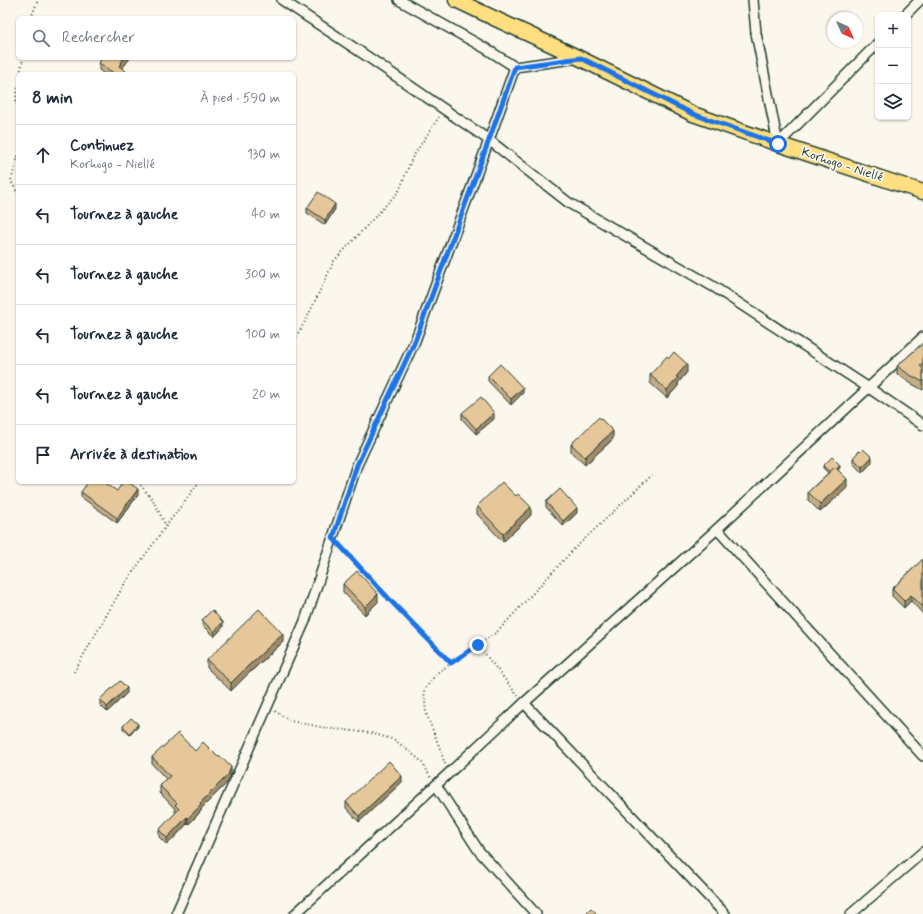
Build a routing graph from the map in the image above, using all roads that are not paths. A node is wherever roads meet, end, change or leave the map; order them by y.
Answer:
1 (282, 0) edge
2 (399, 0) edge
3 (456, 0) edge
4 (753, 0) edge
5 (920, 0) edge
6 (908, 12) edge
7 (875, 46) edge
8 (581, 58) junction
9 (515, 67) junction
10 (489, 140) junction
11 (778, 144) junction
12 (923, 192) edge
13 (923, 337) edge
14 (869, 388) junction
15 (923, 425) edge
16 (717, 530) junction
17 (524, 703) junction
18 (923, 756) edge
19 (436, 785) junction
20 (923, 852) edge
21 (176, 914) edge
22 (295, 914) edge
23 (536, 914) edge
24 (725, 914) edge
25 (851, 914) edge

1 - 10 street
2 - 9 street
3 - 8 main road, Korhogo - Niellé
4 - 11 street
5 - 6 street
7 - 11 street
8 - 9 street
8 - 11 main road, Korhogo - Niellé
9 - 10 street
10 - 14 street
10 - 21 street
11 - 12 main road, Korhogo - Niellé
13 - 14 street
14 - 15 street
14 - 16 street
16 - 17 street
16 - 18 street
17 - 19 street
17 - 24 street
19 - 22 street
19 - 23 street
20 - 25 street

